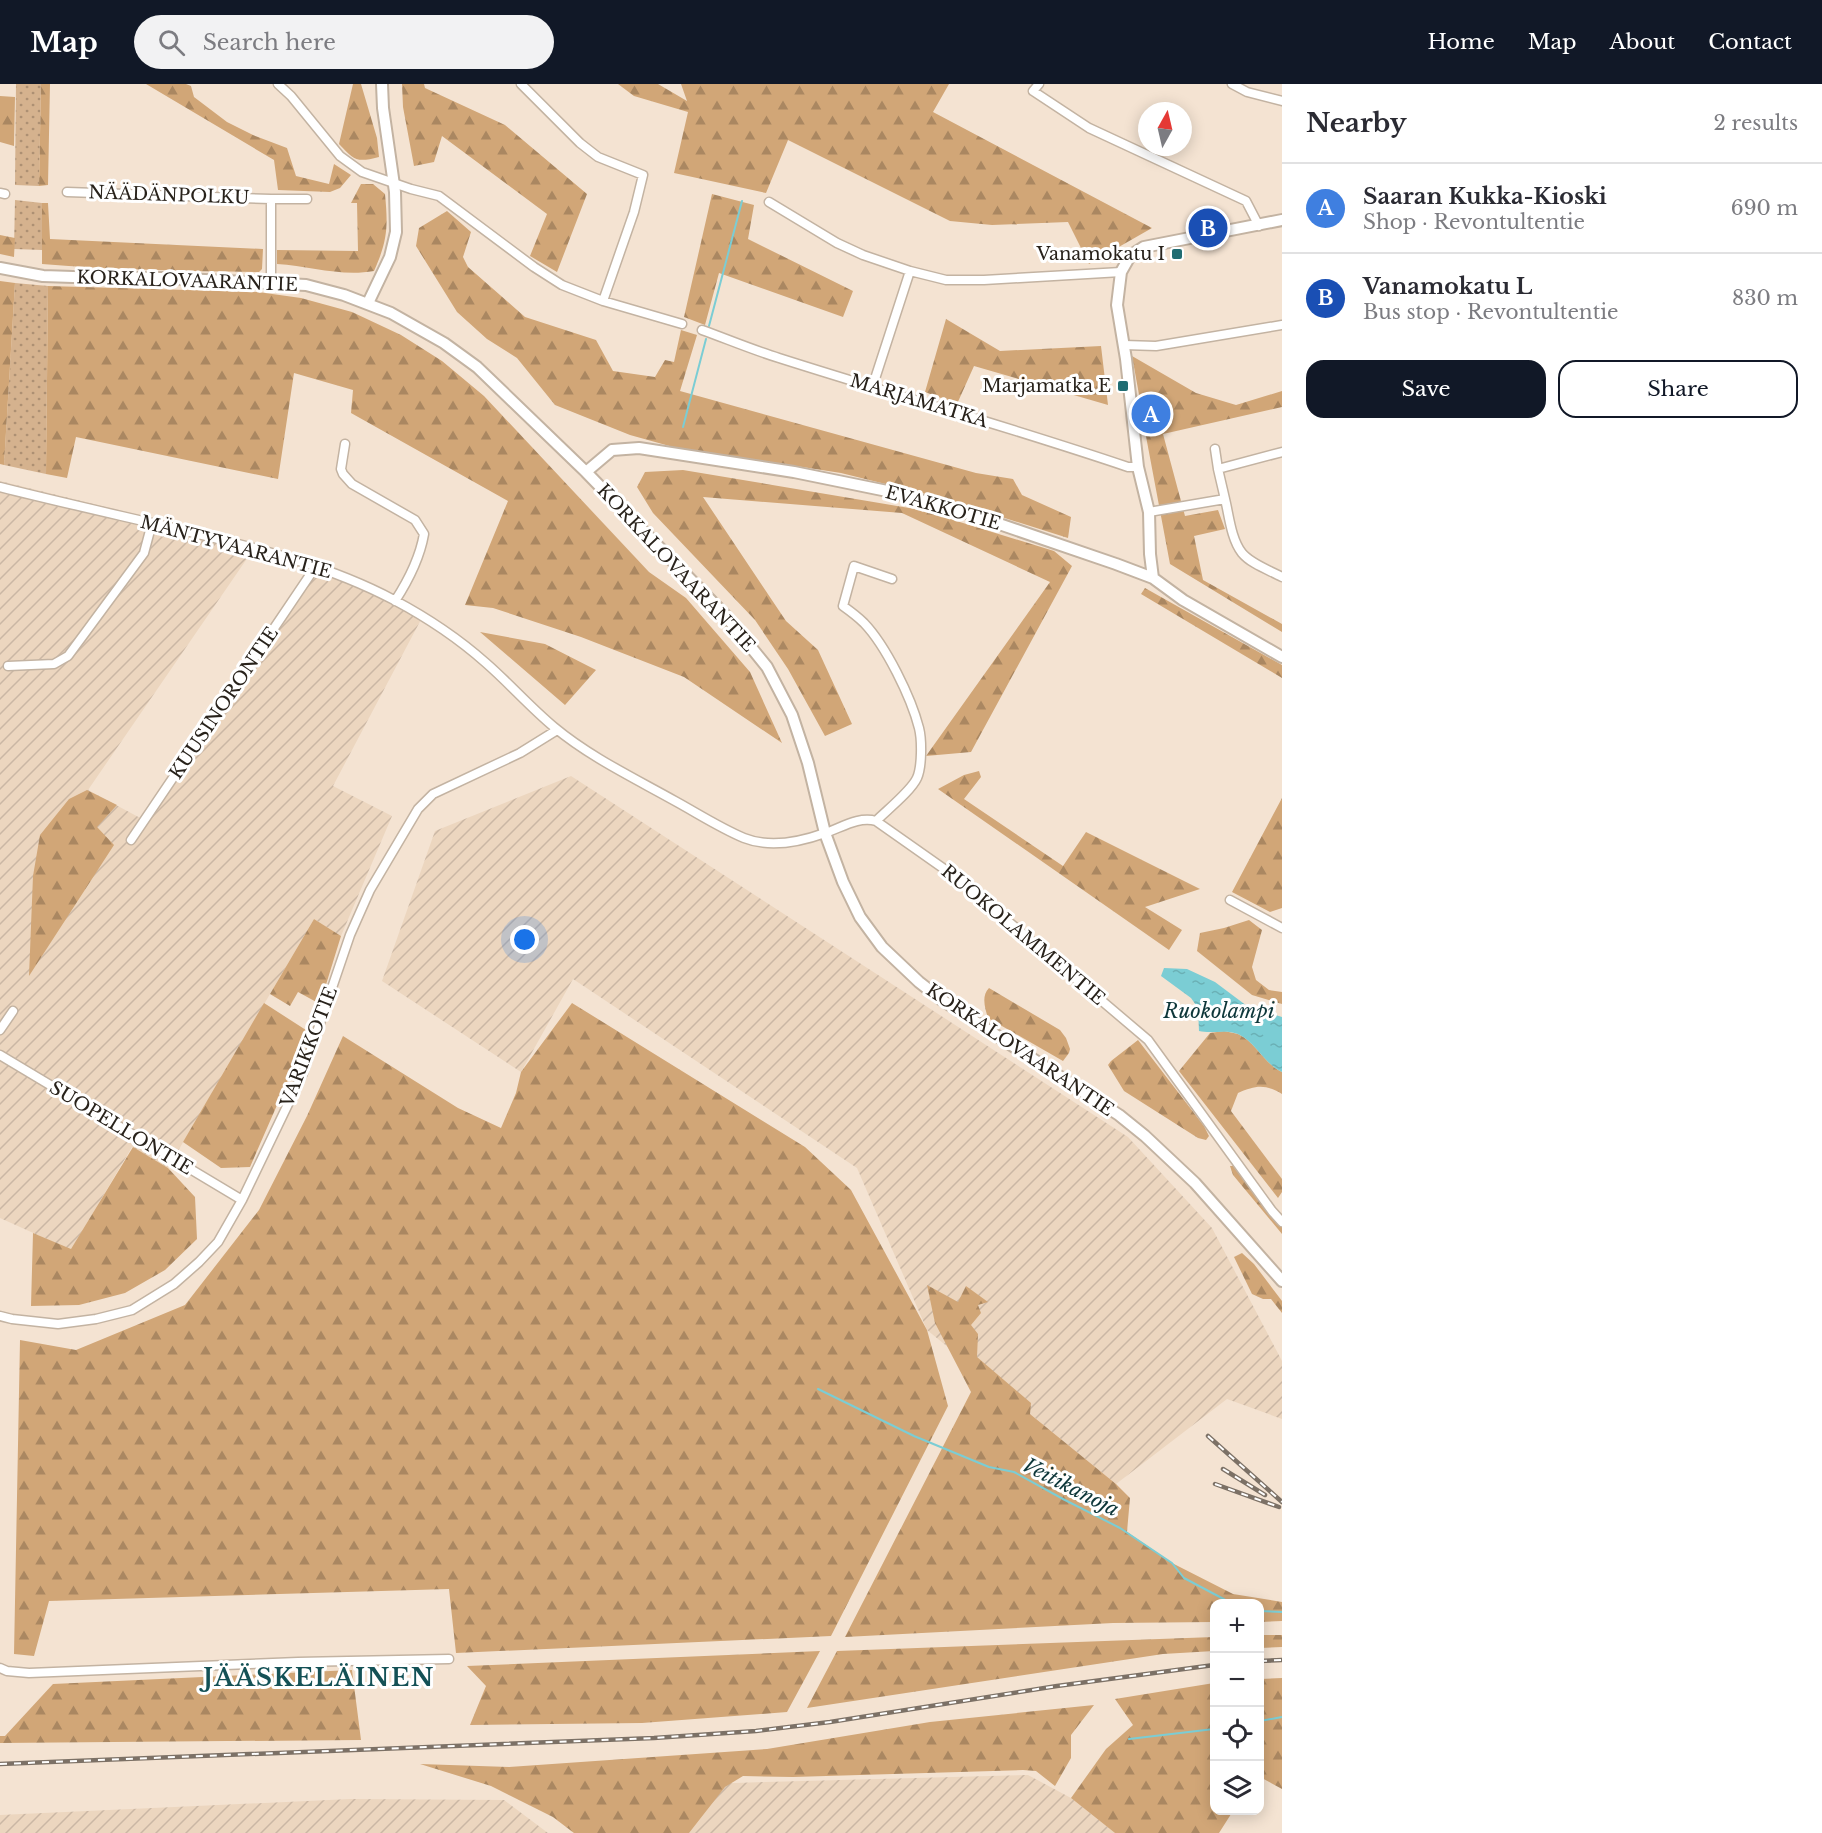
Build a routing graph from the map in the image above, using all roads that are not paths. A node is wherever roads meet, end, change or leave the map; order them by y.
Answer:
1 (278, 84) edge
2 (382, 84) edge
3 (521, 84) edge
4 (1038, 84) edge
5 (1232, 84) edge
6 (1282, 101) edge
7 (394, 182) junction
8 (67, 192) dead end
9 (271, 199) junction
10 (307, 199) dead end
11 (769, 202) dead end
12 (1282, 220) edge
13 (1259, 226) junction
14 (0, 268) edge
15 (910, 271) junction
16 (1120, 272) junction
17 (271, 282) junction
18 (603, 301) junction
19 (368, 303) junction
20 (682, 324) dead end
21 (1282, 326) edge
22 (702, 330) dead end
23 (1124, 345) junction
24 (872, 388) junction
25 (345, 444) dead end
26 (1215, 449) dead end
27 (1282, 452) edge
28 (1138, 467) junction
29 (1218, 469) junction
30 (586, 472) junction
31 (0, 487) edge
32 (1225, 499) junction
33 (1149, 512) junction
34 (152, 523) junction
35 (316, 566) junction
36 (1282, 577) edge
37 (1153, 578) junction
38 (891, 579) dead end
39 (395, 601) junction
40 (1282, 657) edge
41 (8, 666) dead end
42 (557, 730) junction
43 (876, 821) junction
44 (825, 833) junction
45 (131, 840) dead end
46 (1230, 900) dead end
47 (1282, 928) edge
48 (13, 1011) dead end
49 (0, 1030) edge
50 (0, 1055) edge
51 (242, 1200) junction
52 (1282, 1222) edge
53 (1282, 1281) edge
54 (0, 1316) edge
55 (449, 1659) dead end
56 (0, 1668) edge

1 - 7 street
2 - 7 street
3 - 18 street
4 - 13 street
5 - 6 street
7 - 18 street
7 - 19 street
8 - 9 street, NÄÄDÄNPOLKU
9 - 10 street, NÄÄDÄNPOLKU
9 - 17 street, NÄÄDÄNPOLKU
11 - 15 street
12 - 13 street
13 - 16 street
14 - 17 street, KORKALOVAARANTIE
15 - 16 street
15 - 24 street
16 - 23 street
17 - 19 street, KORKALOVAARANTIE
18 - 20 street
19 - 30 street, KORKALOVAARANTIE
21 - 23 street
22 - 24 street, MARJAMATKA
23 - 28 street
24 - 28 street, MARJAMATKA
25 - 39 street
26 - 29 street
27 - 29 street
28 - 33 street
29 - 32 street
30 - 37 street, EVAKKOTIE
30 - 44 street, KORKALOVAARANTIE
31 - 34 street, MÄNTYVAARANTIE
32 - 33 street
32 - 36 street
33 - 37 street
34 - 35 street, MÄNTYVAARANTIE
34 - 41 street
35 - 39 street, MÄNTYVAARANTIE
35 - 45 street, KUUSINORONTIE
37 - 40 street, EVAKKOTIE
38 - 43 street
39 - 42 street, MÄNTYVAARANTIE
42 - 44 street, MÄNTYVAARANTIE
42 - 51 street, VARIKKOTIE
43 - 44 street, MÄNTYVAARANTIE
43 - 52 street, RUOKOLAMMENTIE
44 - 53 street, KORKALOVAARANTIE
46 - 47 street
48 - 49 street
50 - 51 street, SUOPELLONTIE
51 - 54 street, VARIKKOTIE
55 - 56 street

